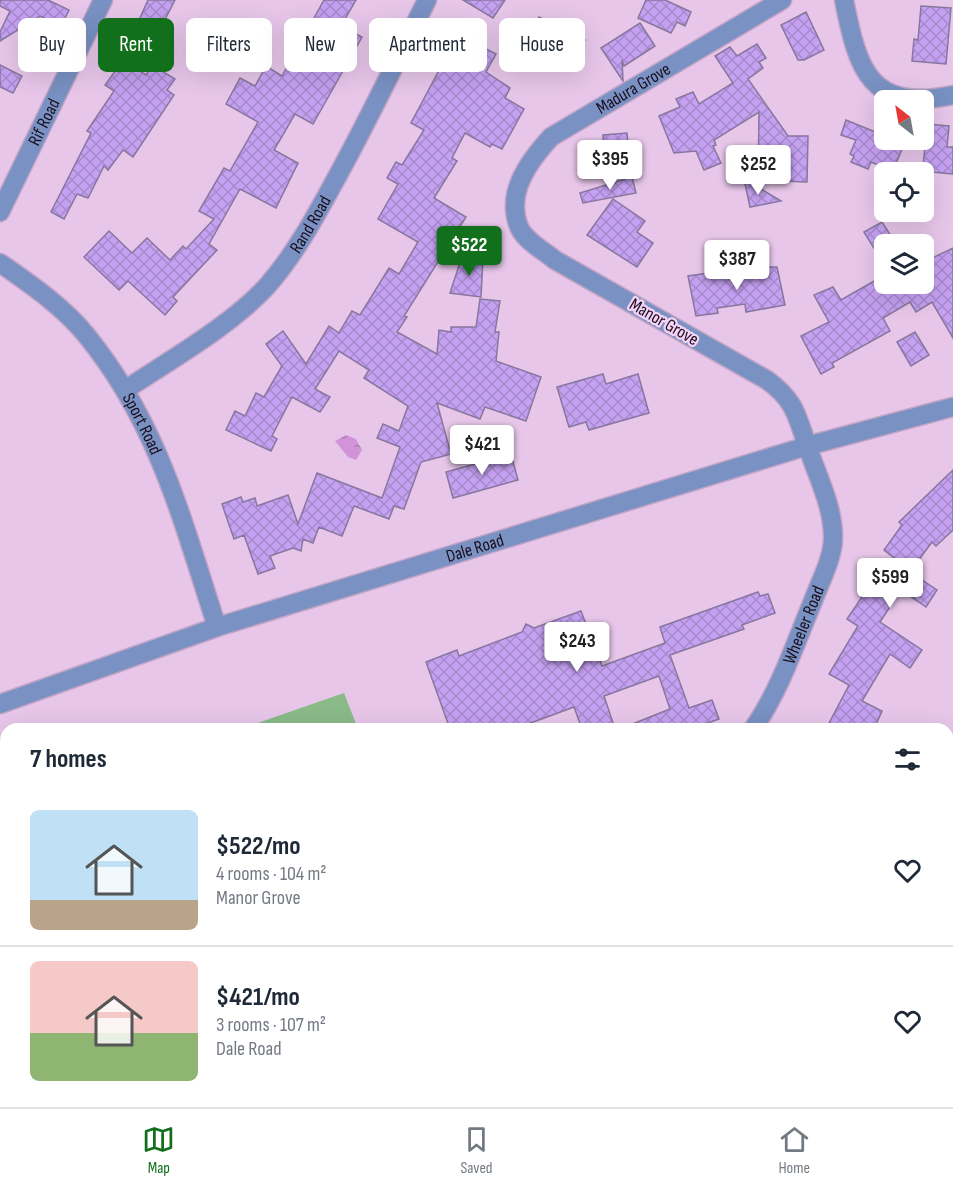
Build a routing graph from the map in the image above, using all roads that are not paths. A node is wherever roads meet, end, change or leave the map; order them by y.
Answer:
1 (103, 0) edge
2 (427, 0) edge
3 (782, 0) edge
4 (844, 0) edge
5 (953, 95) edge
6 (516, 204) joint
7 (0, 212) edge
8 (0, 262) edge
9 (126, 390) junction
10 (953, 407) edge
11 (807, 446) junction
12 (217, 627) junction
13 (0, 704) edge
14 (756, 723) edge

1 - 7 street, Rif Road
2 - 9 street, Rand Road
3 - 6 street, Madura Grove
4 - 5 street
6 - 11 street, Manor Grove
8 - 9 street, Sport Road
9 - 12 street, Sport Road
10 - 11 street, Dale Road
11 - 12 street, Dale Road
11 - 14 street, Wheeler Road
12 - 13 street, Dale Road

